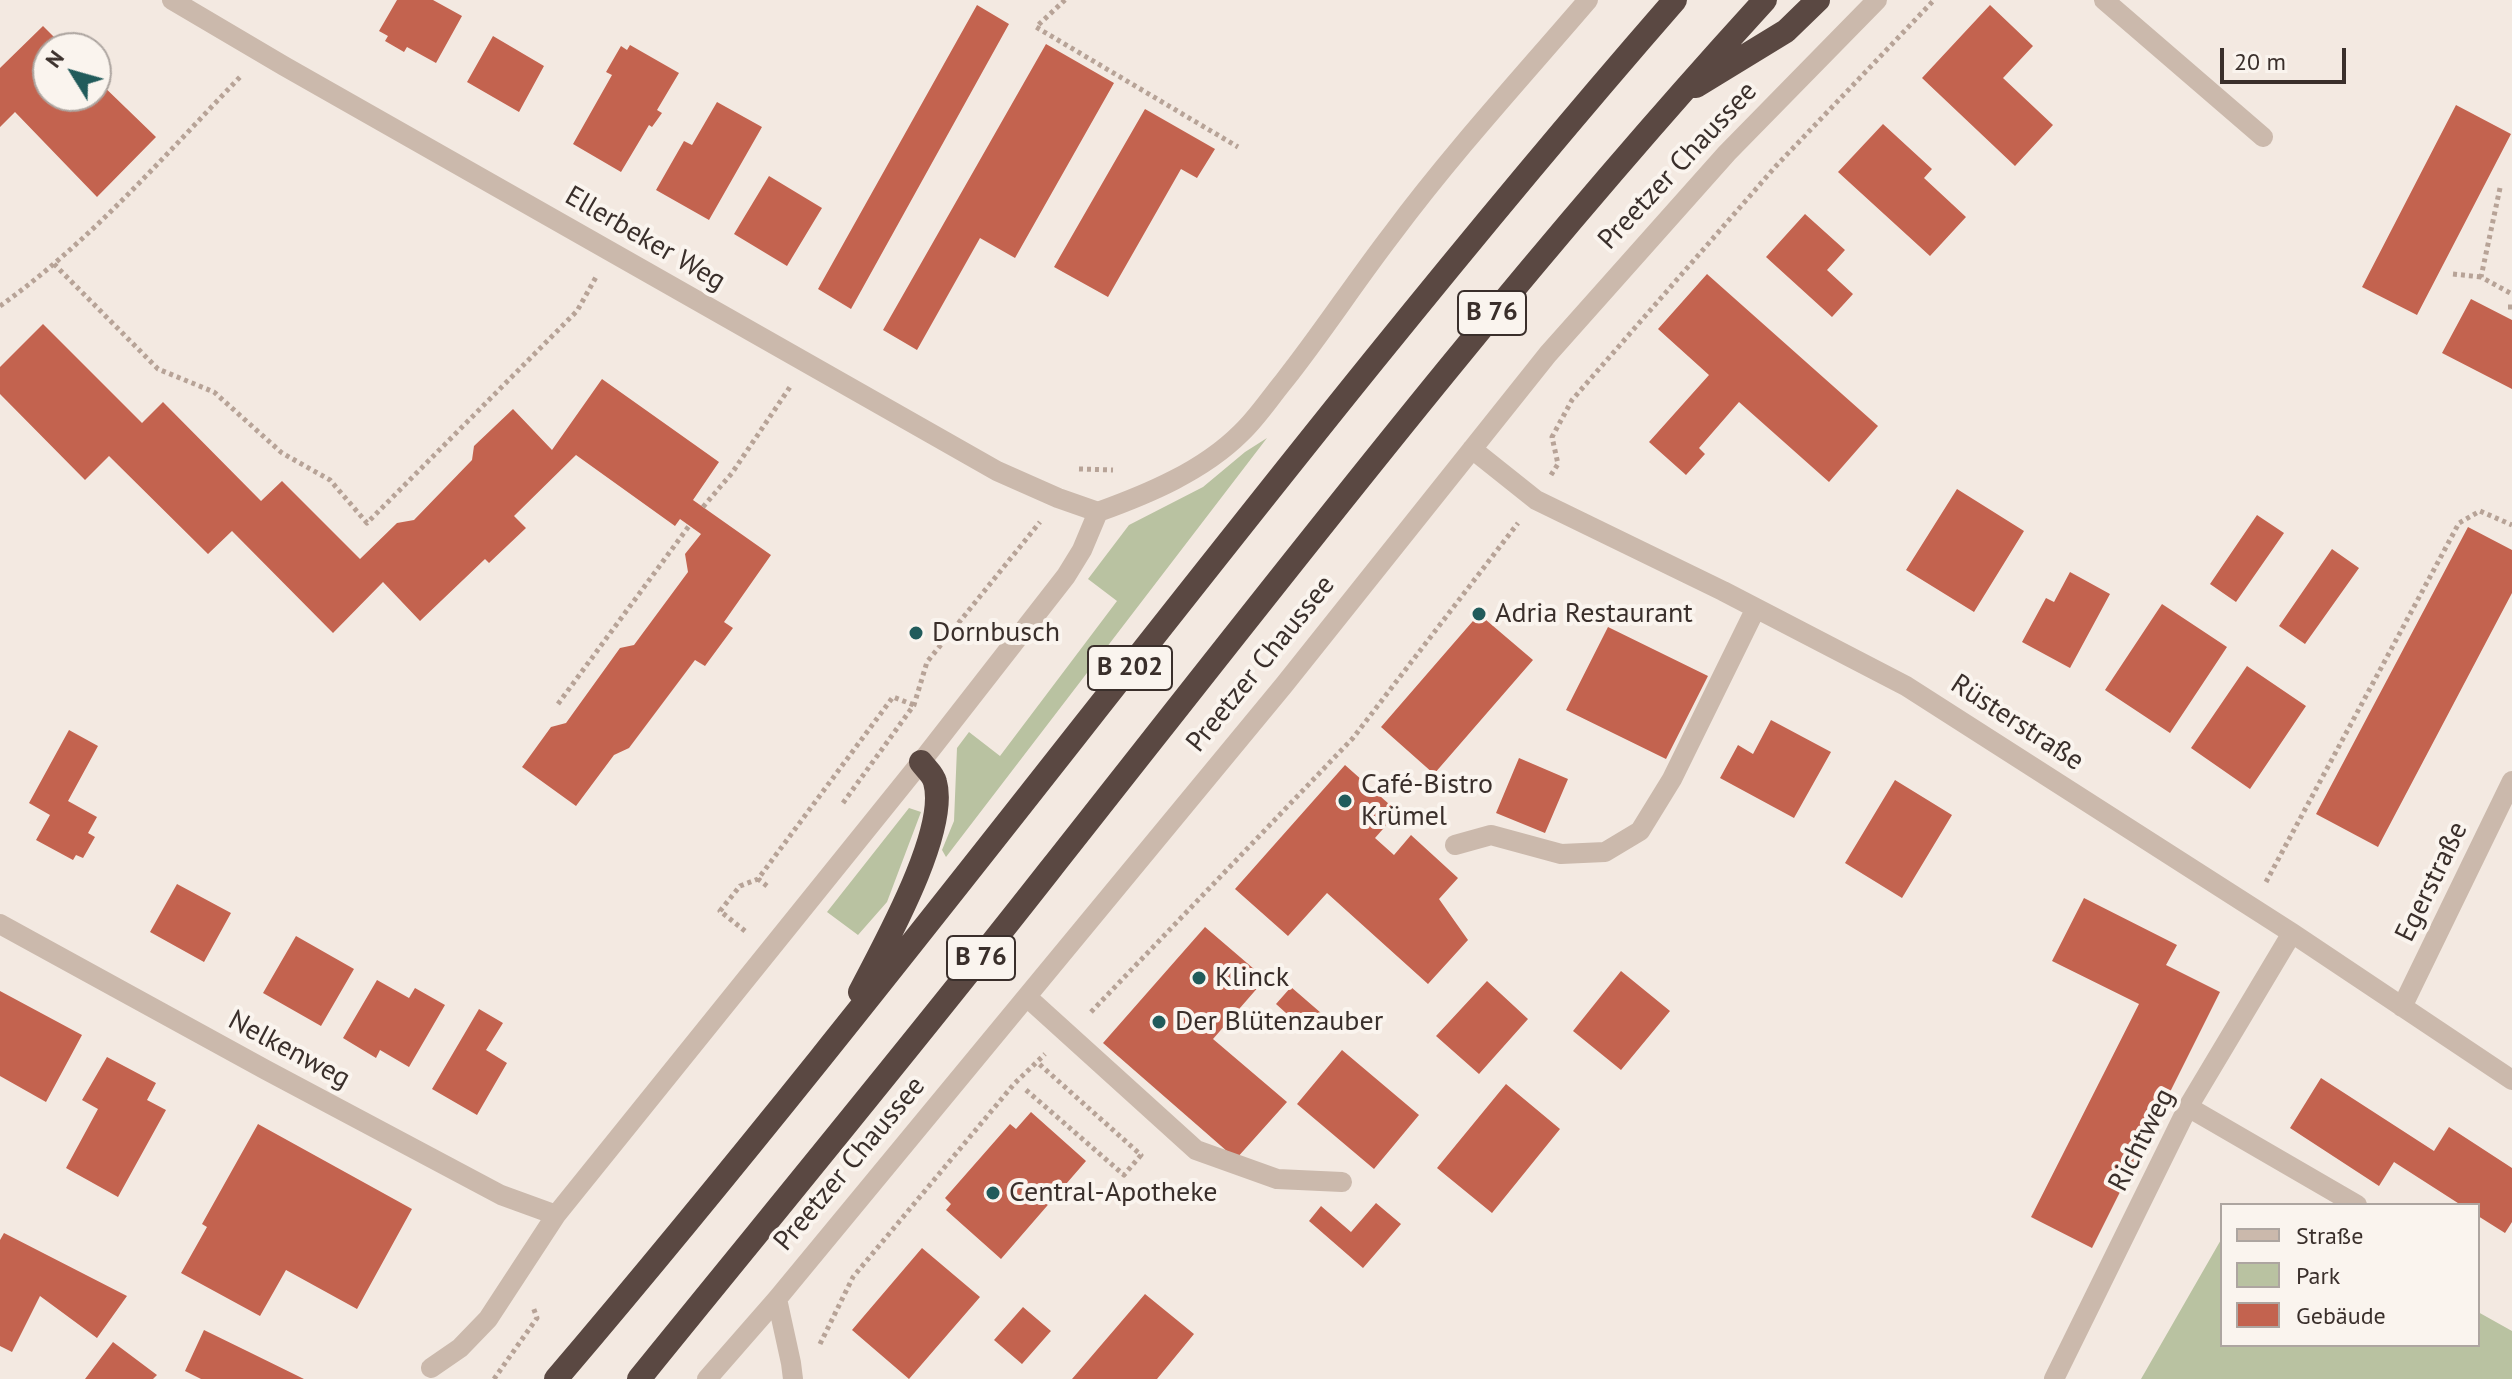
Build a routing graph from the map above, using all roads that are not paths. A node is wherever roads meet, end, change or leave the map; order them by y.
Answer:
1 (172, 0) edge
2 (1588, 0) edge
3 (1675, 0) edge
4 (1765, 0) edge
5 (1818, 0) edge
6 (1877, 0) edge
7 (2104, 0) edge
8 (1673, 100) junction
9 (2263, 137) dead end
10 (1426, 295) joint
11 (1472, 449) junction
12 (1098, 512) junction
13 (1756, 608) junction
14 (921, 762) junction
15 (2512, 781) edge
16 (1455, 845) dead end
17 (0, 924) edge
18 (2292, 933) junction
19 (1027, 997) junction
20 (2402, 1007) junction
21 (835, 1041) junction
22 (2512, 1080) edge
23 (2188, 1107) junction
24 (1342, 1182) dead end
25 (2354, 1203) edge
26 (556, 1215) junction
27 (777, 1299) junction
28 (431, 1368) dead end
29 (792, 1371) edge
30 (556, 1379) edge
31 (639, 1379) edge
32 (707, 1379) edge
33 (2054, 1379) edge

1 - 12 street, Ellerbeker Weg
2 - 12 street
3 - 10 highway, B 76
4 - 8 highway, Preetzer Chaussee / B 76
5 - 8 highway
6 - 11 street, Preetzer Chaussee
7 - 9 street
8 - 31 highway, Preetzer Chaussee / B 76
10 - 21 highway, B 202
11 - 13 street, Rüsterstraße
11 - 19 street, Preetzer Chaussee
12 - 14 street
13 - 16 street
13 - 18 street, Rüsterstraße
14 - 21 highway
14 - 26 street
15 - 20 street, Egerstraße
17 - 26 street, Nelkenweg
18 - 20 street, Rüsterstraße
18 - 23 street, Richtweg
19 - 24 street
19 - 27 street, Preetzer Chaussee
20 - 22 street, Rüsterstraße
21 - 30 highway
23 - 25 street
23 - 33 street, Richtweg
26 - 28 street
27 - 29 street
27 - 32 street, Preetzer Chaussee

